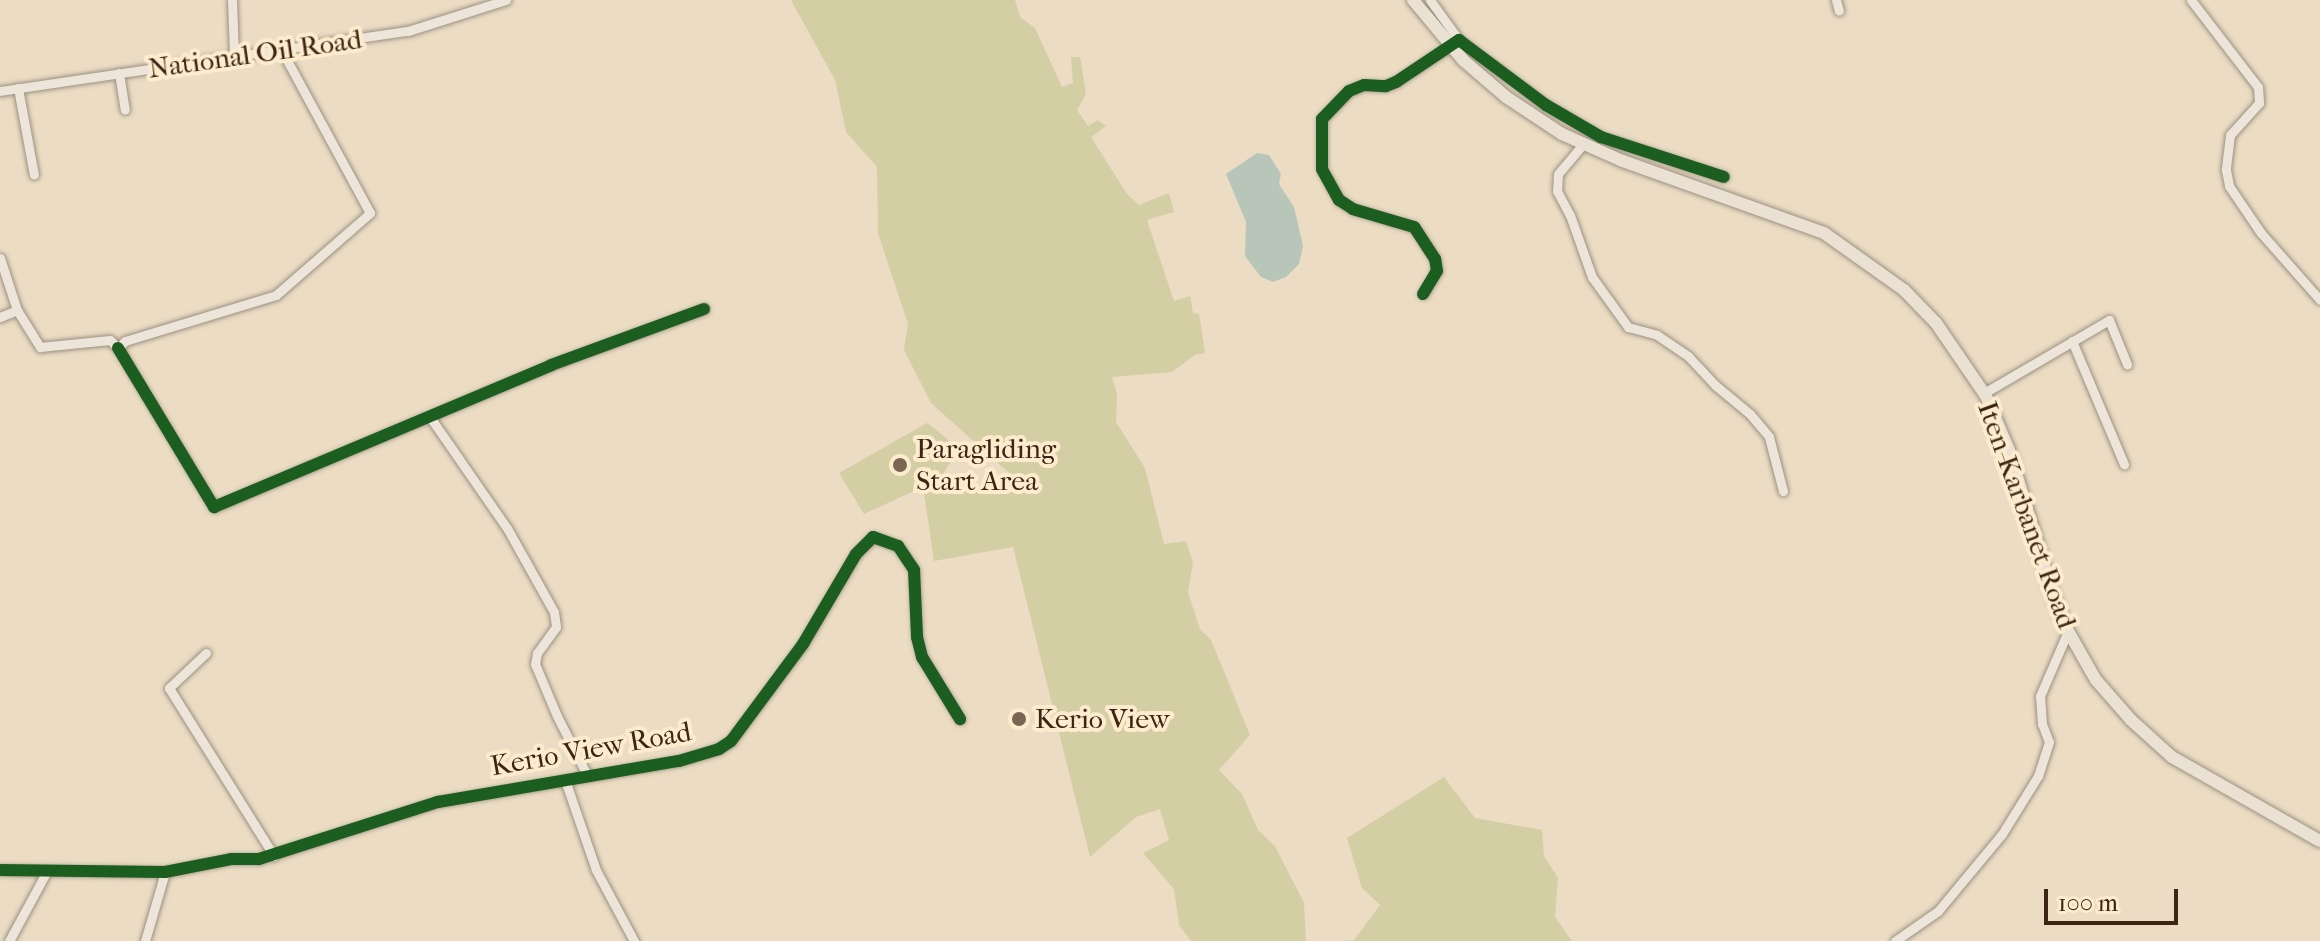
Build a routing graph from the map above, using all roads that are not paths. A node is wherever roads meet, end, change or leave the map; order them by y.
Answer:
1 (232, 0) edge
2 (506, 0) edge
3 (1413, 0) edge
4 (1430, 0) edge
5 (1836, 0) edge
6 (2191, 0) edge
7 (1839, 11) dead end
8 (1454, 44) junction
9 (282, 51) junction
10 (234, 55) junction
11 (119, 73) junction
12 (18, 88) junction
13 (0, 91) edge
14 (125, 110) dead end
15 (1584, 143) junction
16 (34, 175) dead end
17 (1724, 177) dead end
18 (0, 258) edge
19 (1423, 294) dead end
20 (2320, 300) edge
21 (704, 309) dead end
22 (17, 310) junction
23 (0, 317) edge
24 (2072, 341) junction
25 (118, 348) junction
26 (2127, 364) dead end
27 (1984, 393) junction
28 (430, 417) junction
29 (2124, 464) dead end
30 (1783, 491) dead end
31 (2068, 631) junction
32 (206, 653) dead end
33 (960, 719) dead end
34 (587, 775) junction
35 (565, 780) junction
36 (2320, 841) edge
37 (274, 856) junction
38 (0, 870) edge
39 (47, 871) junction
40 (165, 872) junction
41 (9, 941) edge
42 (145, 941) edge
43 (634, 941) edge
44 (1895, 941) edge

1 - 10 street
2 - 9 street, National Oil Road
3 - 8 main road, Iten-Karbanet Road
4 - 8 street
5 - 7 street
6 - 20 street
8 - 15 main road, Iten-Karbanet Road
8 - 17 street
8 - 19 street
9 - 10 street, National Oil Road
9 - 25 street
10 - 11 street, National Oil Road
11 - 12 street, National Oil Road
11 - 14 street
12 - 13 street, National Oil Road
12 - 16 street
15 - 27 main road, Iten-Karbanet Road
15 - 30 street
18 - 22 street
21 - 28 street
22 - 23 street
22 - 25 street
24 - 26 street
24 - 27 street
24 - 29 street
25 - 28 street
27 - 31 main road, Iten-Karbanet Road
28 - 34 street
31 - 36 main road, Iten-Karbanet Road
31 - 44 street
32 - 37 street
33 - 34 street, Kerio View Road
34 - 35 street, Kerio View Road
35 - 37 street, Kerio View Road
35 - 43 street
37 - 40 street, Kerio View Road
38 - 39 street, Kerio View Road
39 - 40 street, Kerio View Road
39 - 41 street
40 - 42 street

